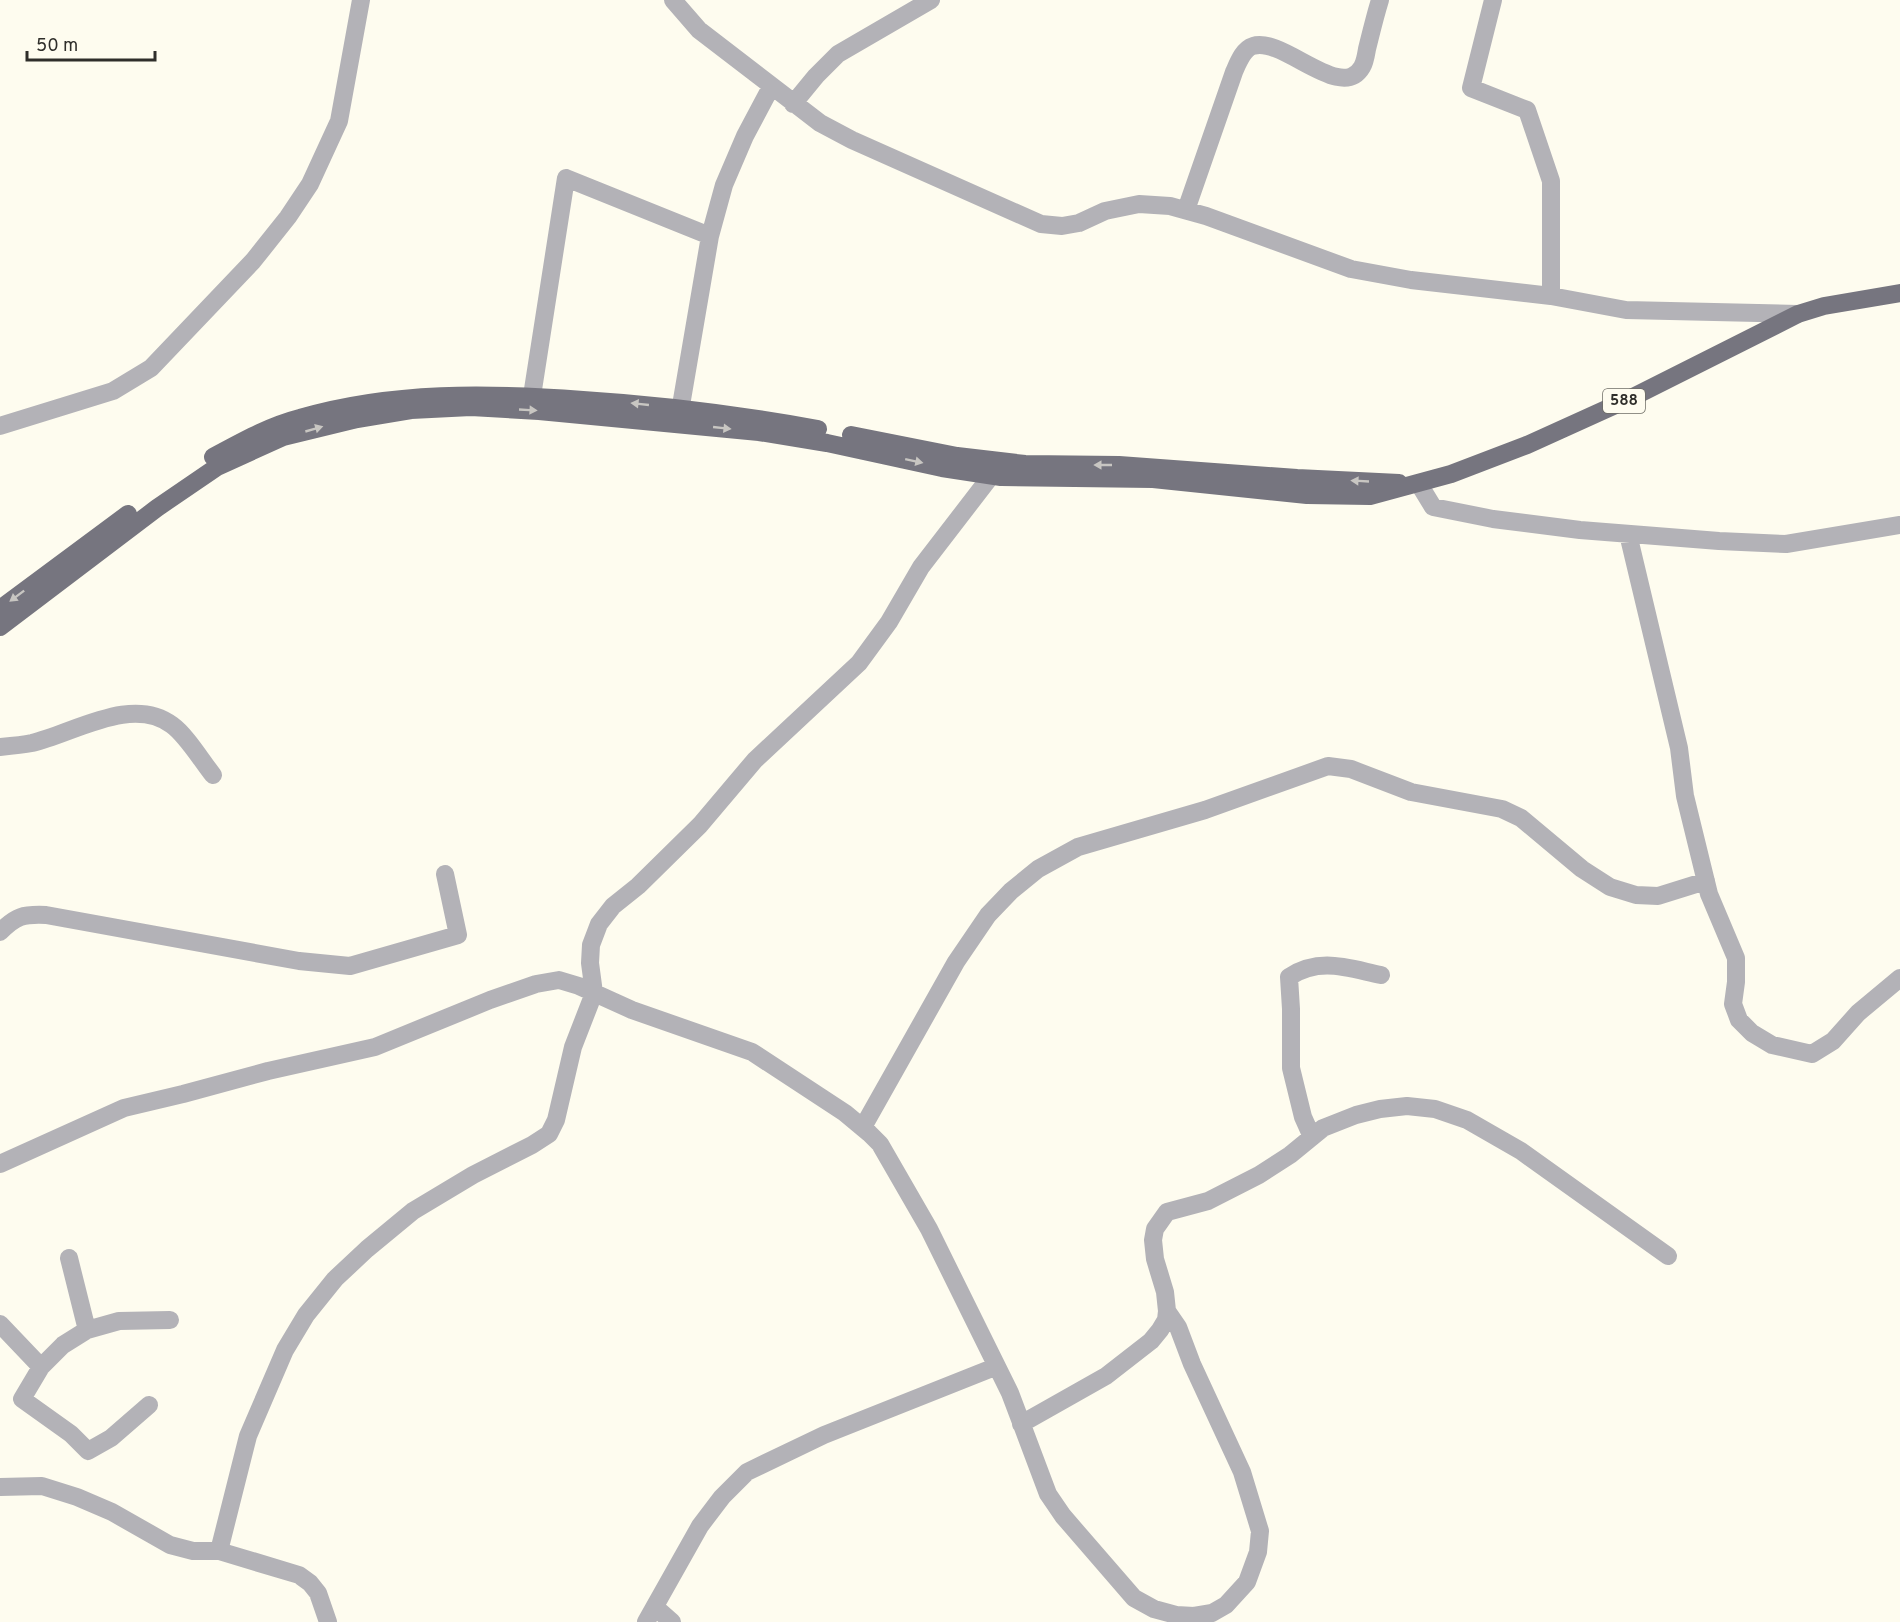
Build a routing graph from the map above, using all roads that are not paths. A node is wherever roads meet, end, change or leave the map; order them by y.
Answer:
1 (361, 0) edge
2 (673, 0) edge
3 (931, 0) edge
4 (1380, 0) edge
5 (1494, 0) edge
6 (771, 87) junction
7 (794, 104) junction
8 (1185, 210) junction
9 (710, 236) junction
10 (1900, 293) edge
11 (1551, 296) junction
12 (1798, 314) junction
13 (532, 396) junction
14 (679, 416) junction
15 (0, 426) edge
16 (993, 468) junction
17 (1419, 484) junction
18 (1900, 525) edge
19 (1628, 534) junction
20 (0, 609) edge
21 (0, 627) edge
22 (0, 747) edge
23 (213, 775) dead end
24 (445, 874) dead end
25 (1706, 881) junction
26 (0, 932) edge
27 (1381, 975) dead end
28 (1900, 978) edge
29 (594, 993) junction
30 (863, 1127) junction
31 (1312, 1137) junction
32 (0, 1164) edge
33 (1668, 1256) dead end
34 (69, 1258) dead end
35 (1167, 1311) junction
36 (170, 1320) dead end
37 (0, 1324) edge
38 (87, 1330) junction
39 (995, 1366) junction
40 (41, 1367) junction
41 (149, 1405) dead end
42 (1021, 1424) junction
43 (0, 1487) edge
44 (219, 1551) junction
45 (650, 1614) edge
46 (328, 1622) edge
47 (672, 1622) edge

1 - 15 street
2 - 6 street
3 - 7 street
4 - 8 street
5 - 11 street
6 - 7 street
6 - 9 street
7 - 8 street
8 - 11 street
9 - 13 street
9 - 14 street
10 - 12 main road, 588
11 - 12 street
12 - 17 main road, 588
14 -> 13 main road
13 -> 20 main road
14 - 16 main road
21 -> 14 main road
16 - 17 main road
16 - 29 street
17 - 19 street
18 - 19 street
19 - 25 street
22 - 23 street
24 - 26 street
25 - 28 street
25 - 30 street
27 - 31 street
29 - 30 street
29 - 32 street
29 - 44 street
30 - 39 street
31 - 33 street
31 - 35 street
34 - 38 street
35 - 42 street
35 - 42 street
36 - 38 street
37 - 40 street
38 - 40 street
39 - 42 street
39 - 45 street
40 - 41 street
43 - 44 street
44 - 46 street
45 - 47 street

